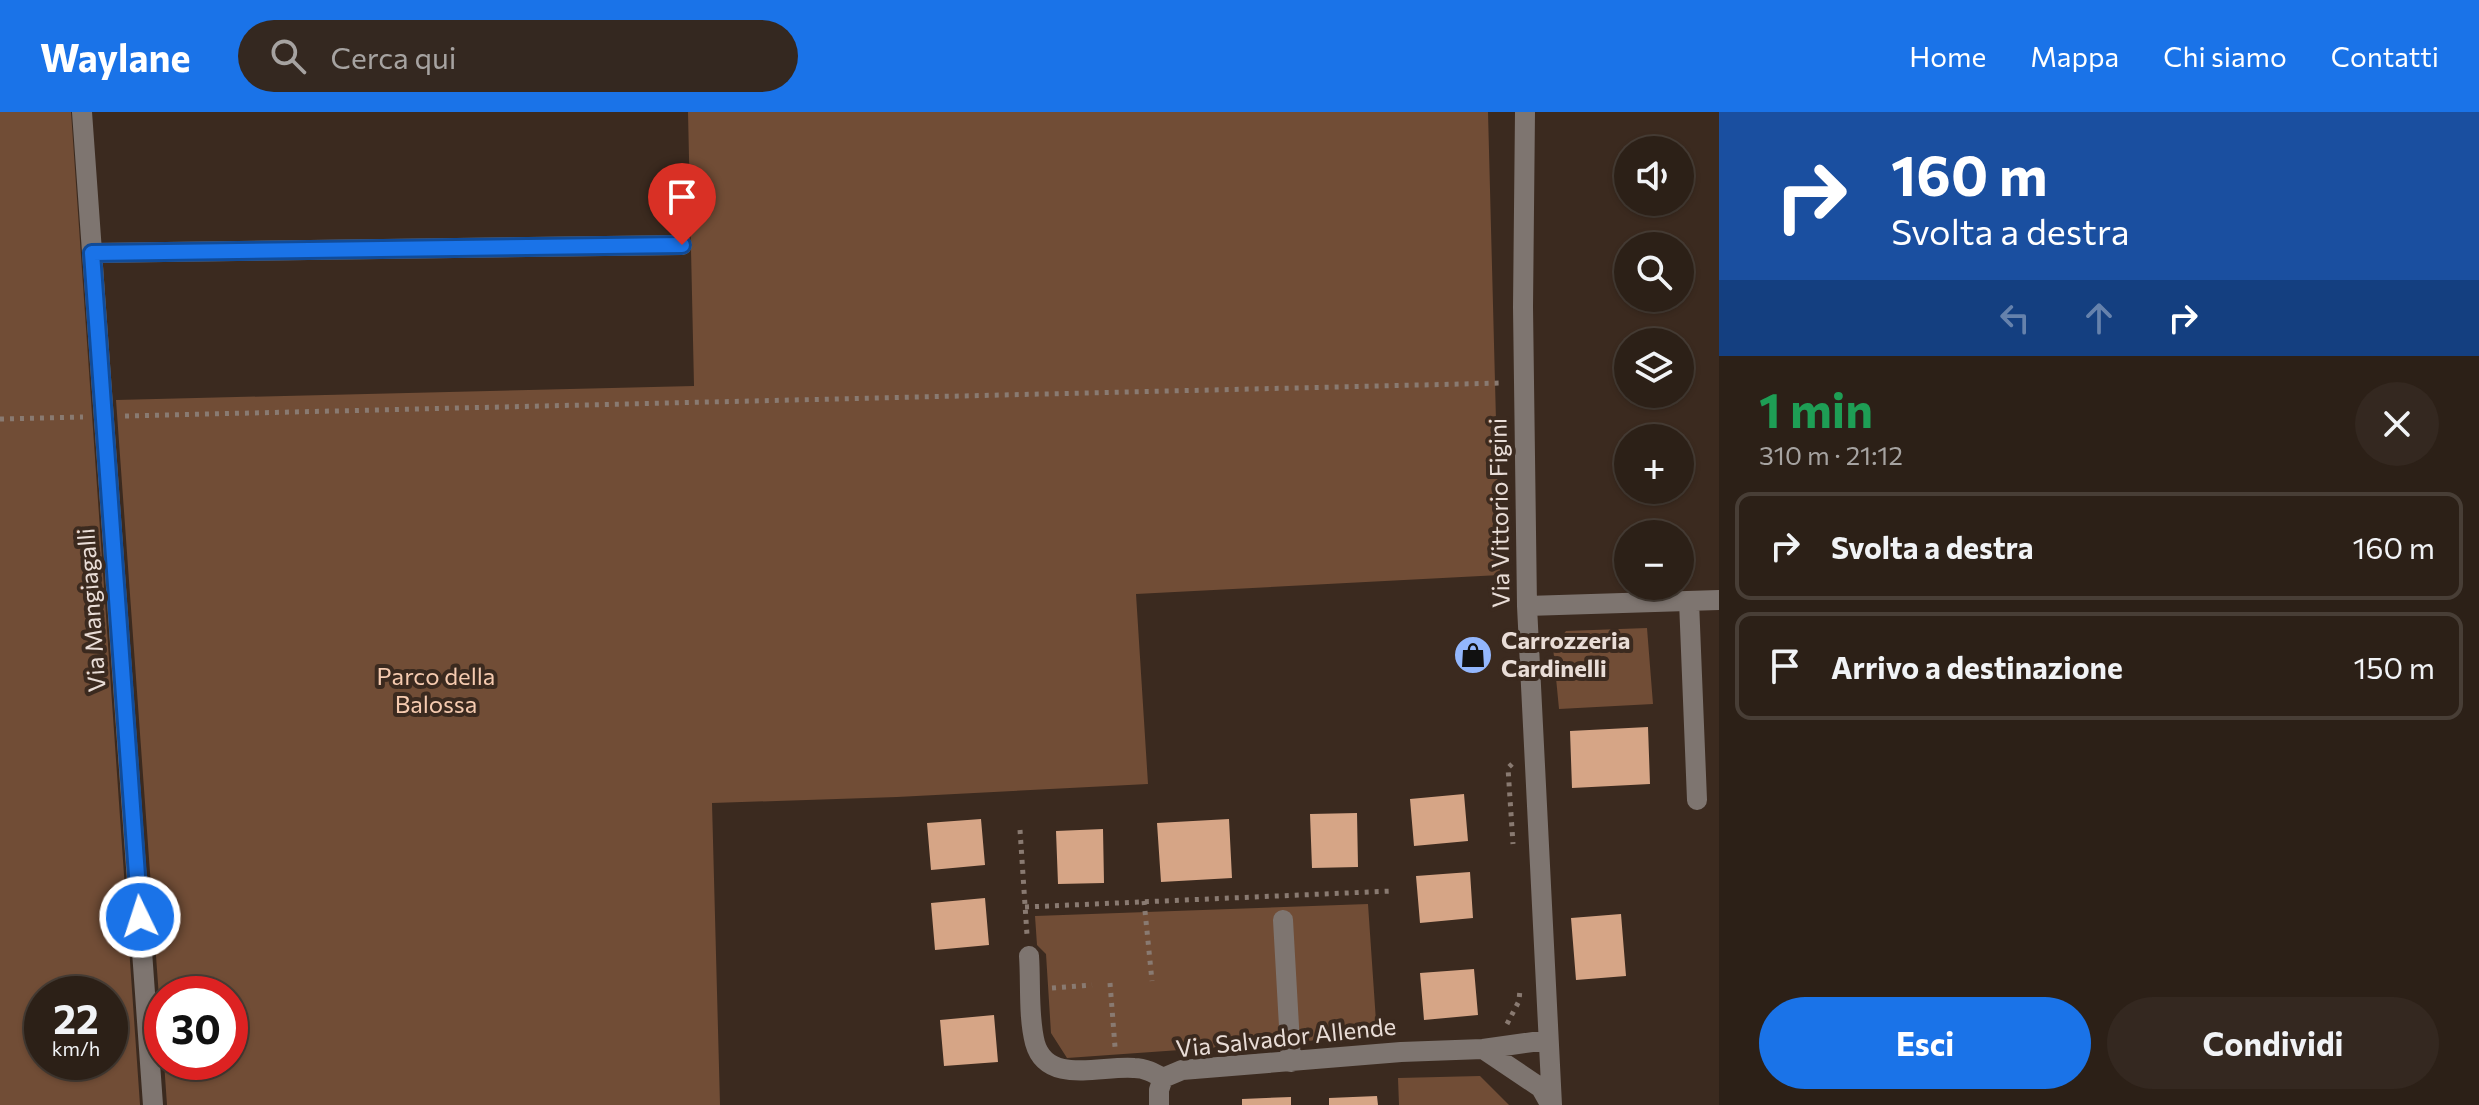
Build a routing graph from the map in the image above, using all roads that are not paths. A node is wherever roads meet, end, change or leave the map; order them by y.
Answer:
1 (82, 112) edge
2 (1525, 112) edge
3 (682, 245) dead end
4 (92, 253) junction
5 (1719, 600) edge
6 (1689, 601) junction
7 (1527, 606) junction
8 (1697, 800) dead end
9 (1283, 920) dead end
10 (1029, 956) road end
11 (1547, 1040) junction
12 (1478, 1049) junction
13 (1291, 1062) junction
14 (1163, 1078) junction
15 (153, 1105) edge
16 (1159, 1105) edge
17 (1551, 1105) edge

1 - 4 street, Via Mangiagalli
2 - 7 street, Via Vittorio Figini
3 - 4 street
4 - 15 street, Via Mangiagalli
5 - 6 street
6 - 7 street
6 - 8 street
7 - 11 street, Via Vittorio Figini
9 - 13 street
10 - 14 street, Via Salvador Allende
11 - 12 street, Via Salvador Allende
11 - 17 street, Via Vittorio Figini
12 - 13 street, Via Salvador Allende
12 - 17 street
13 - 14 street, Via Salvador Allende
14 - 16 street

